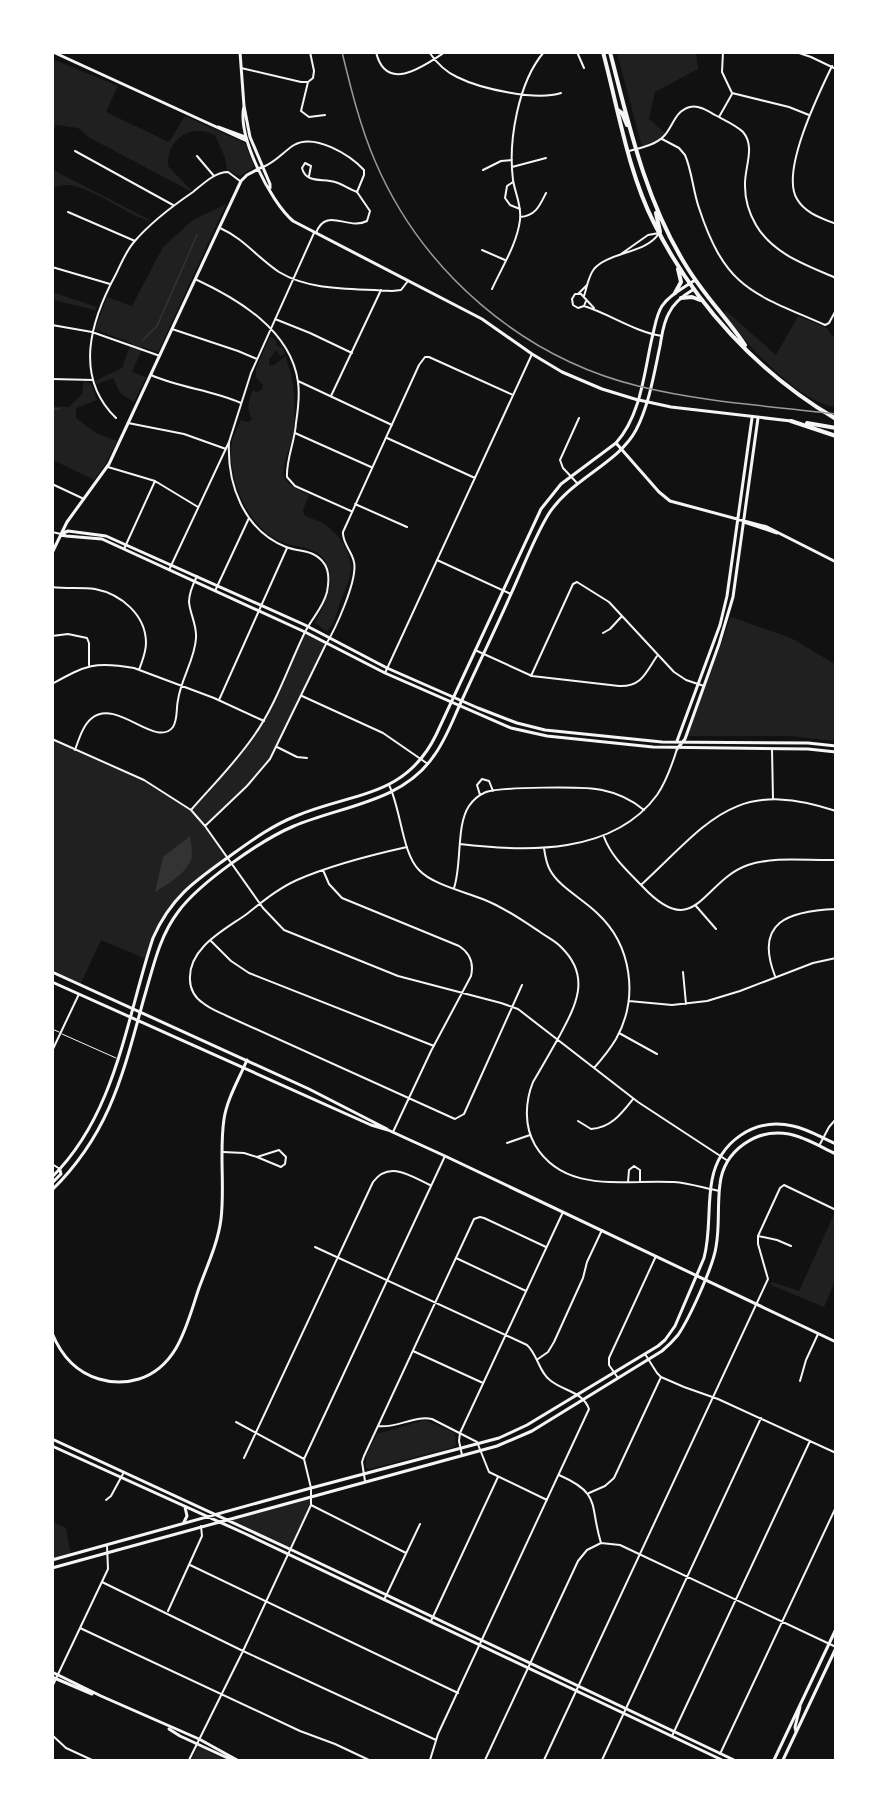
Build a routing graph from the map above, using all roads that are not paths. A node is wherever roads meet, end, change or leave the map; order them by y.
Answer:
1 (53, 52) edge
2 (240, 52) edge
3 (309, 52) edge
4 (376, 52) edge
5 (429, 52) edge
6 (445, 52) edge
7 (544, 52) edge
8 (577, 52) edge
9 (603, 52) edge
10 (610, 52) edge
11 (723, 52) edge
12 (796, 52) edge
13 (434, 59) junction
14 (241, 68) junction
15 (584, 68) dead end
16 (834, 68) edge
17 (308, 82) junction
18 (561, 93) dead end
19 (732, 93) junction
20 (522, 95) junction
21 (244, 106) junction
22 (618, 110) junction
23 (325, 115) dead end
24 (810, 116) junction
25 (719, 117) junction
26 (217, 127) junction
27 (244, 127) junction
28 (235, 132) junction
29 (632, 134) junction
30 (248, 138) junction
31 (662, 139) junction
32 (635, 149) junction
33 (75, 151) dead end
34 (629, 151) junction
35 (197, 156) dead end
36 (546, 158) dead end
37 (512, 160) junction
38 (512, 167) junction
39 (261, 168) junction
40 (634, 169) junction
41 (483, 170) dead end
42 (214, 176) junction
43 (309, 176) dead end
44 (241, 181) junction
45 (513, 182) junction
46 (648, 188) junction
47 (357, 192) junction
48 (546, 193) dead end
49 (654, 204) junction
50 (173, 205) junction
51 (520, 209) junction
52 (69, 212) dead end
53 (520, 217) junction
54 (836, 224) edge
55 (219, 227) junction
56 (315, 233) junction
57 (659, 233) junction
58 (135, 241) junction
59 (482, 250) dead end
60 (621, 254) junction
61 (505, 260) junction
62 (676, 262) junction
63 (685, 263) junction
64 (52, 267) edge
65 (293, 278) junction
66 (836, 278) edge
67 (195, 279) junction
68 (695, 280) junction
69 (408, 281) junction
70 (690, 284) junction
71 (110, 285) junction
72 (587, 285) junction
73 (699, 285) junction
74 (492, 289) dead end
75 (693, 289) junction
76 (381, 290) junction
77 (579, 293) junction
78 (675, 293) junction
79 (584, 296) junction
80 (681, 298) junction
81 (586, 301) junction
82 (703, 302) junction
83 (584, 306) junction
84 (594, 308) junction
85 (836, 310) edge
86 (275, 319) junction
87 (52, 325) edge
88 (271, 328) junction
89 (172, 329) junction
90 (92, 332) junction
91 (653, 334) junction
92 (662, 336) junction
93 (747, 348) junction
94 (351, 353) junction
95 (532, 354) junction
96 (160, 356) junction
97 (257, 359) junction
98 (151, 375) junction
99 (52, 379) edge
100 (93, 380) junction
101 (298, 381) junction
102 (513, 395) junction
103 (331, 396) junction
104 (638, 400) junction
105 (646, 402) junction
106 (241, 404) junction
107 (116, 418) dead end
108 (579, 418) dead end
109 (752, 418) junction
110 (758, 418) junction
111 (836, 419) edge
112 (791, 422) junction
113 (129, 423) junction
114 (392, 424) junction
115 (836, 428) edge
116 (296, 432) junction
117 (836, 436) edge
118 (386, 437) junction
119 (229, 442) junction
120 (616, 443) junction
121 (226, 449) junction
122 (620, 450) junction
123 (107, 466) junction
124 (371, 467) junction
125 (571, 476) junction
126 (475, 478) junction
127 (155, 482) junction
128 (577, 483) junction
129 (52, 484) edge
130 (84, 499) junction
131 (355, 504) junction
132 (198, 507) junction
133 (351, 511) junction
134 (249, 518) junction
135 (738, 520) junction
136 (744, 522) junction
137 (407, 527) dead end
138 (52, 532) edge
139 (61, 534) junction
140 (125, 547) junction
141 (287, 548) junction
142 (52, 553) edge
143 (437, 560) junction
144 (836, 562) edge
145 (171, 564) junction
146 (169, 570) junction
147 (197, 576) junction
148 (194, 582) junction
149 (217, 585) junction
150 (52, 587) edge
151 (503, 590) junction
152 (215, 591) junction
153 (511, 594) junction
154 (262, 605) junction
155 (260, 611) junction
156 (622, 616) junction
157 (307, 629) junction
158 (603, 633) dead end
159 (52, 636) edge
160 (331, 637) junction
161 (327, 643) junction
162 (475, 650) junction
163 (483, 654) junction
164 (657, 656) junction
165 (89, 665) junction
166 (387, 668) junction
167 (139, 670) junction
168 (385, 673) junction
169 (531, 676) junction
170 (52, 684) edge
171 (698, 684) junction
172 (181, 686) junction
173 (704, 686) junction
174 (301, 696) junction
175 (453, 697) junction
176 (219, 700) junction
177 (461, 700) junction
178 (451, 703) junction
179 (459, 706) junction
180 (264, 721) junction
181 (52, 739) edge
182 (677, 742) junction
183 (683, 742) junction
184 (772, 743) junction
185 (836, 746) edge
186 (277, 747) junction
187 (677, 749) junction
188 (772, 749) junction
189 (75, 750) junction
190 (836, 752) edge
191 (307, 758) dead end
192 (422, 760) junction
193 (428, 765) junction
194 (389, 785) junction
195 (392, 791) junction
196 (493, 791) junction
197 (480, 795) junction
198 (773, 799) junction
199 (191, 810) junction
200 (644, 810) junction
201 (836, 811) edge
202 (205, 826) junction
203 (604, 837) junction
204 (460, 843) junction
205 (407, 847) junction
206 (544, 847) junction
207 (227, 858) junction
208 (836, 860) edge
209 (232, 864) junction
210 (324, 870) junction
211 (641, 885) junction
212 (453, 888) junction
213 (260, 904) junction
214 (695, 906) junction
215 (836, 909) edge
216 (716, 929) dead end
217 (210, 940) junction
218 (836, 958) edge
219 (52, 972) edge
220 (683, 972) dead end
221 (775, 976) junction
222 (52, 982) edge
223 (522, 985) dead end
224 (462, 993) junction
225 (79, 994) junction
226 (629, 1001) junction
227 (686, 1004) junction
228 (513, 1007) junction
229 (132, 1008) junction
230 (141, 1012) junction
231 (130, 1017) junction
232 (138, 1020) junction
233 (52, 1029) edge
234 (61, 1033) junction
235 (619, 1033) junction
236 (558, 1038) junction
237 (434, 1047) junction
238 (52, 1051) edge
239 (657, 1054) dead end
240 (117, 1059) junction
241 (248, 1060) junction
242 (244, 1068) junction
243 (594, 1068) junction
244 (408, 1098) junction
245 (633, 1098) junction
246 (836, 1119) edge
247 (578, 1121) dead end
248 (388, 1130) junction
249 (393, 1132) junction
250 (530, 1135) junction
251 (823, 1138) junction
252 (507, 1143) dead end
253 (836, 1144) edge
254 (819, 1146) junction
255 (223, 1152) junction
256 (836, 1154) edge
257 (445, 1156) junction
258 (720, 1156) junction
259 (257, 1157) junction
260 (728, 1161) junction
261 (52, 1164) edge
262 (60, 1170) junction
263 (52, 1177) edge
264 (628, 1182) junction
265 (640, 1182) junction
266 (52, 1183) edge
267 (430, 1185) junction
268 (52, 1190) edge
269 (710, 1190) junction
270 (719, 1191) junction
271 (836, 1210) edge
272 (563, 1212) junction
273 (602, 1230) junction
274 (758, 1236) junction
275 (791, 1246) dead end
276 (315, 1247) dead end
277 (546, 1247) junction
278 (656, 1256) junction
279 (338, 1258) junction
280 (456, 1258) junction
281 (697, 1275) junction
282 (705, 1279) junction
283 (386, 1280) junction
284 (526, 1291) junction
285 (435, 1302) junction
286 (756, 1304) junction
287 (52, 1333) edge
288 (818, 1334) junction
289 (506, 1335) junction
290 (835, 1340) edge
291 (413, 1351) junction
292 (645, 1354) junction
293 (538, 1359) junction
294 (648, 1359) junction
295 (615, 1372) junction
296 (662, 1377) junction
297 (618, 1378) junction
298 (800, 1381) dead end
299 (483, 1383) junction
300 (581, 1397) junction
301 (713, 1397) junction
302 (761, 1418) junction
303 (236, 1422) dead end
304 (378, 1426) junction
305 (257, 1433) junction
306 (460, 1433) junction
307 (52, 1439) edge
308 (810, 1441) junction
309 (479, 1443) junction
310 (52, 1446) edge
311 (460, 1448) junction
312 (481, 1450) junction
313 (836, 1453) edge
314 (462, 1455) junction
315 (244, 1458) dead end
316 (304, 1459) junction
317 (124, 1472) junction
318 (364, 1474) junction
319 (559, 1475) junction
320 (498, 1477) junction
321 (122, 1478) junction
322 (365, 1481) junction
323 (311, 1488) junction
324 (589, 1493) junction
325 (310, 1496) junction
326 (106, 1500) dead end
327 (547, 1500) junction
328 (310, 1505) junction
329 (185, 1507) junction
330 (836, 1507) edge
331 (215, 1515) junction
332 (207, 1517) junction
333 (226, 1520) junction
334 (219, 1522) junction
335 (183, 1523) junction
336 (420, 1524) dead end
337 (201, 1526) junction
338 (601, 1543) junction
339 (107, 1545) junction
340 (290, 1549) junction
341 (108, 1551) junction
342 (406, 1553) junction
343 (288, 1554) junction
344 (639, 1554) junction
345 (52, 1560) edge
346 (190, 1565) junction
347 (52, 1568) edge
348 (687, 1577) junction
349 (102, 1582) junction
350 (387, 1595) junction
351 (736, 1599) junction
352 (384, 1600) junction
353 (267, 1601) junction
354 (167, 1612) junction
355 (433, 1617) junction
356 (782, 1621) junction
357 (430, 1622) junction
358 (80, 1628) junction
359 (836, 1629) edge
360 (482, 1640) junction
361 (829, 1644) junction
362 (480, 1646) junction
363 (836, 1648) edge
364 (243, 1651) junction
365 (530, 1664) junction
366 (528, 1669) junction
367 (52, 1672) edge
368 (56, 1677) edge
369 (579, 1685) junction
370 (52, 1687) edge
371 (576, 1690) junction
372 (458, 1693) junction
373 (221, 1695) junction
374 (801, 1699) junction
375 (626, 1708) junction
376 (624, 1713) junction
377 (165, 1726) junction
378 (674, 1731) junction
379 (796, 1732) junction
380 (52, 1735) edge
381 (672, 1736) junction
382 (199, 1739) junction
383 (436, 1740) junction
384 (196, 1744) junction
385 (720, 1754) junction
386 (720, 1760) edge
387 (92, 1761) edge
388 (189, 1761) edge
389 (232, 1761) edge
390 (237, 1761) edge
391 (369, 1761) edge
392 (430, 1761) edge
393 (485, 1761) edge
394 (544, 1761) edge
395 (602, 1761) edge
396 (734, 1761) edge
397 (774, 1761) edge
398 (783, 1761) edge

1 - 26 street
2 - 14 street
3 - 17 street
4 - 13 street
5 - 13 street
6 - 13 street
7 - 20 street
8 - 15 street
9 - 22 main road
10 - 29 main road
11 - 19 street
12 - 16 street
13 - 20 street
14 - 17 street
14 - 21 street
16 - 24 street
17 - 23 street
18 - 20 street
19 - 24 street
19 - 25 street
20 - 37 street
21 - 27 street
21 - 30 street
22 - 29 main road
22 - 34 main road
24 - 54 street
25 - 31 street
25 - 66 street
26 - 28 street
26 - 30 street
27 - 28 street
27 - 30 street
28 - 30 street
29 - 32 main road
30 - 39 street
31 - 32 street
31 - 85 street
32 - 34 street
32 - 46 main road
33 - 50 street
34 - 40 main road
35 - 42 street
36 - 38 street
37 - 38 street
37 - 41 street
38 - 45 street
39 - 44 street
39 - 47 street
39 - 56 street
40 - 46 main road
40 - 57 main road
42 - 44 street
42 - 50 street
43 - 47 street
44 - 55 street
45 - 51 street
45 - 51 street
46 - 49 main road
47 - 56 street
48 - 53 street
49 - 57 main road
49 - 63 main road
50 - 58 street
51 - 53 street
52 - 58 street
53 - 61 street
55 - 65 street
55 - 67 street
56 - 65 street
56 - 69 street
57 - 60 street
57 - 60 street
57 - 62 main road
57 - 63 main road
58 - 71 street
59 - 61 street
60 - 72 street
61 - 74 street
62 - 70 main road
62 - 78 main road
63 - 68 main road
64 - 71 street
65 - 76 street
65 - 86 street
67 - 88 street
67 - 89 street
68 - 70 street
68 - 73 main road
69 - 76 street
69 - 95 street
70 - 75 main road
70 - 78 street
71 - 90 street
72 - 77 street
72 - 79 street
73 - 75 street
73 - 93 main road
75 - 80 street
75 - 82 main road
76 - 94 street
77 - 79 street
77 - 83 street
78 - 91 street
79 - 81 street
80 - 82 main road
80 - 92 street
81 - 83 street
81 - 84 street
82 - 93 main road
83 - 84 street
84 - 91 street
86 - 88 street
86 - 94 street
87 - 90 street
88 - 97 street
88 - 101 street
89 - 96 street
89 - 97 street
90 - 96 street
90 - 100 street
91 - 92 street
91 - 104 street
92 - 105 street
93 - 111 main road
94 - 103 street
95 - 102 street
95 - 104 street
96 - 98 street
97 - 106 street
98 - 106 street
98 - 113 street
99 - 100 street
100 - 107 street
101 - 103 street
101 - 116 street
102 - 114 street
102 - 126 street
103 - 114 street
104 - 105 street
104 - 120 street
105 - 109 street
105 - 122 street
106 - 119 street
108 - 125 street
109 - 110 street
109 - 135 street
110 - 112 street
110 - 136 street
112 - 115 main road
112 - 117 main road
113 - 121 street
113 - 123 street
114 - 118 street
116 - 124 street
116 - 133 street
118 - 124 street
118 - 126 street
119 - 121 street
119 - 134 street
120 - 122 street
120 - 125 street
121 - 132 street
122 - 128 street
122 - 135 street
123 - 127 street
123 - 130 street
124 - 131 street
125 - 128 street
125 - 151 street
126 - 143 street
127 - 132 street
127 - 140 street
128 - 153 street
129 - 130 street
130 - 139 street
131 - 133 street
131 - 137 street
132 - 145 street
133 - 160 street
134 - 141 street
134 - 149 street
135 - 136 street
135 - 171 street
136 - 144 street
136 - 173 street
138 - 139 street
139 - 140 street
139 - 142 street
140 - 145 street
140 - 146 street
141 - 154 street
141 - 157 street
143 - 151 street
143 - 166 street
145 - 146 street
145 - 147 street
146 - 148 street
147 - 148 street
147 - 149 street
148 - 152 street
148 - 172 street
149 - 152 street
149 - 154 street
150 - 167 street
151 - 153 street
151 - 162 street
152 - 155 street
153 - 163 street
154 - 155 street
154 - 157 street
155 - 157 street
155 - 176 street
156 - 158 street
156 - 164 street
156 - 169 street
157 - 160 street
157 - 161 street
157 - 180 street
159 - 165 street
160 - 161 street
160 - 166 street
161 - 168 street
161 - 174 street
162 - 163 street
162 - 175 street
163 - 169 street
163 - 177 street
164 - 169 street
164 - 171 street
165 - 167 street
165 - 170 street
166 - 168 street
166 - 175 street
167 - 172 street
168 - 178 street
171 - 173 street
171 - 182 street
172 - 176 street
172 - 189 street
173 - 183 street
174 - 186 street
174 - 192 street
175 - 177 street
175 - 178 street
176 - 180 street
177 - 179 street
177 - 182 street
178 - 179 street
178 - 192 street
179 - 187 street
179 - 193 street
180 - 199 street
181 - 189 street
182 - 183 street
182 - 187 street
183 - 184 street
183 - 187 street
184 - 185 street
184 - 188 street
186 - 191 street
186 - 202 street
187 - 188 street
187 - 200 street
188 - 190 street
188 - 198 street
189 - 199 street
192 - 193 street
192 - 194 street
193 - 195 street
194 - 195 street
194 - 207 street
195 - 205 street
195 - 209 street
196 - 197 street
196 - 197 street
196 - 200 street
197 - 204 street
198 - 201 street
198 - 211 street
199 - 202 street
200 - 203 street
202 - 207 street
203 - 206 street
203 - 211 street
204 - 206 street
204 - 212 street
205 - 210 street
205 - 212 street
206 - 226 street
207 - 209 street
207 - 229 street
208 - 214 street
209 - 213 street
209 - 230 street
210 - 213 street
210 - 224 street
211 - 214 street
212 - 236 street
213 - 217 street
213 - 224 street
214 - 216 street
215 - 221 street
217 - 237 street
217 - 244 street
218 - 221 street
219 - 229 street
220 - 227 street
221 - 227 street
222 - 225 street
223 - 228 street
224 - 228 street
224 - 237 street
225 - 231 street
225 - 234 street
226 - 227 street
226 - 235 street
228 - 236 street
228 - 244 street
229 - 230 street
229 - 231 street
230 - 232 street
230 - 241 street
231 - 232 street
231 - 240 street
232 - 242 street
232 - 268 street
233 - 234 lane
234 - 238 street
234 - 240 lane
235 - 239 street
235 - 243 street
236 - 243 street
236 - 250 street
237 - 244 street
240 - 262 street
241 - 242 street
241 - 248 street
242 - 248 street
242 - 255 street
243 - 245 street
244 - 249 street
245 - 247 street
245 - 258 street
246 - 251 street
248 - 249 street
249 - 257 street
250 - 252 street
250 - 264 street
251 - 253 street
251 - 254 street
251 - 258 street
254 - 256 street
254 - 260 street
255 - 259 street
255 - 287 street
257 - 267 street
257 - 272 street
258 - 260 street
258 - 269 street
259 - 259 street
260 - 270 street
261 - 262 street
262 - 263 street
262 - 266 street
264 - 265 street
264 - 265 street
265 - 269 street
267 - 279 street
267 - 283 street
269 - 270 street
269 - 281 street
270 - 282 street
271 - 274 street
272 - 273 street
272 - 277 street
273 - 278 street
273 - 293 street
274 - 275 street
274 - 286 street
276 - 279 street
277 - 280 street
277 - 284 street
278 - 281 street
278 - 295 street
279 - 283 street
279 - 305 street
280 - 284 street
280 - 285 street
281 - 282 street
281 - 292 street
282 - 286 street
282 - 294 street
283 - 285 street
283 - 316 street
284 - 289 street
285 - 289 street
285 - 291 street
286 - 288 street
286 - 301 street
288 - 290 street
288 - 298 street
289 - 293 street
289 - 299 street
291 - 299 street
291 - 304 street
292 - 294 street
292 - 295 street
293 - 300 street
294 - 296 street
294 - 297 street
295 - 297 street
295 - 300 street
296 - 301 street
296 - 324 street
297 - 300 street
299 - 306 street
300 - 309 street
300 - 312 street
300 - 319 street
301 - 302 street
301 - 344 street
302 - 308 street
302 - 348 street
303 - 305 street
304 - 306 street
304 - 318 street
305 - 315 street
305 - 316 street
306 - 309 street
306 - 311 street
307 - 317 street
308 - 313 street
308 - 351 street
309 - 311 street
309 - 312 street
310 - 321 street
311 - 314 street
311 - 318 street
312 - 314 street
312 - 320 street
314 - 322 street
316 - 323 street
317 - 321 street
317 - 331 street
318 - 322 street
318 - 323 street
319 - 324 street
319 - 327 street
320 - 327 street
320 - 355 street
321 - 326 street
321 - 329 street
322 - 325 street
323 - 325 street
323 - 331 street
324 - 338 street
325 - 328 street
325 - 333 street
327 - 360 street
328 - 340 street
328 - 342 street
329 - 332 street
329 - 335 street
330 - 356 street
331 - 332 street
331 - 333 street
332 - 334 street
332 - 335 street
333 - 334 street
333 - 340 street
334 - 337 street
334 - 343 street
335 - 339 street
336 - 342 street
337 - 341 street
337 - 346 street
338 - 344 street
338 - 365 street
339 - 341 street
339 - 345 street
340 - 343 street
340 - 350 street
341 - 347 street
341 - 349 street
342 - 350 street
343 - 352 street
343 - 353 street
344 - 348 street
344 - 369 street
346 - 353 street
346 - 354 street
348 - 351 street
348 - 375 street
349 - 354 street
349 - 358 street
350 - 352 street
350 - 355 street
351 - 356 street
351 - 378 street
352 - 357 street
353 - 364 street
353 - 372 street
354 - 364 street
355 - 357 street
355 - 360 street
356 - 361 street
356 - 385 street
357 - 362 street
358 - 368 street
358 - 373 street
359 - 361 street
360 - 362 street
360 - 365 street
361 - 363 street
361 - 374 street
362 - 366 street
362 - 372 street
363 - 379 street
364 - 373 street
364 - 383 street
365 - 366 street
365 - 369 street
366 - 371 street
366 - 393 street
367 - 368 street
368 - 370 street
368 - 377 street
369 - 371 street
369 - 375 street
371 - 376 street
371 - 394 street
372 - 383 street
373 - 382 street
373 - 391 street
374 - 379 street
374 - 397 street
375 - 376 street
375 - 378 street
376 - 381 street
376 - 395 street
377 - 382 street
377 - 384 street
378 - 381 street
378 - 385 street
379 - 398 street
380 - 387 street
381 - 386 street
382 - 384 street
382 - 390 street
383 - 392 street
384 - 388 street
384 - 389 street
385 - 386 street
385 - 396 street

